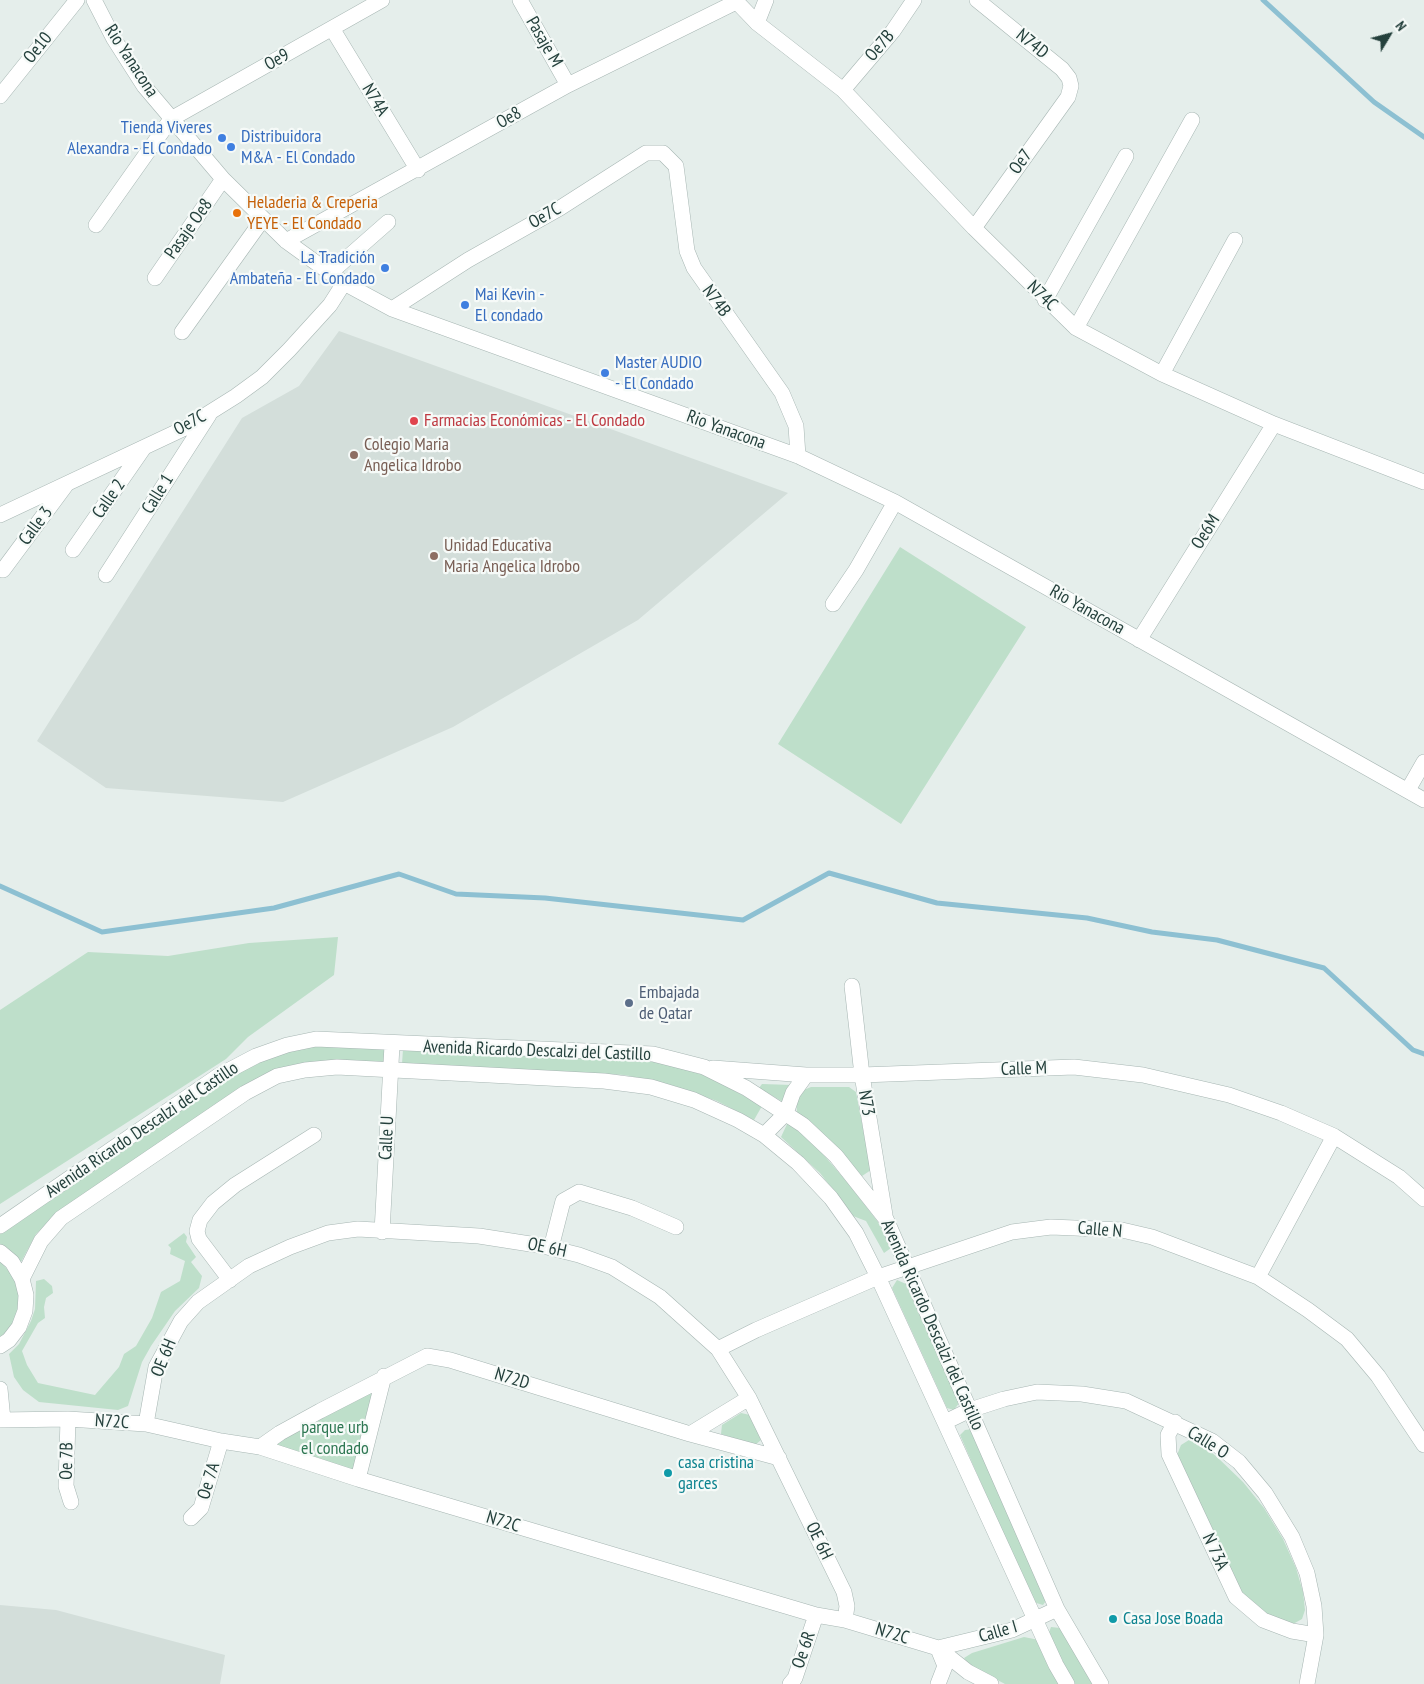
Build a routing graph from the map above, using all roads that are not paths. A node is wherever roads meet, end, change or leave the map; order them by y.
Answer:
1 (77, 0) edge
2 (94, 0) edge
3 (382, 0) edge
4 (520, 0) edge
5 (766, 0) edge
6 (914, 0) edge
7 (978, 0) edge
8 (736, 1) edge
9 (756, 23) junction
10 (333, 30) junction
11 (568, 85) junction
12 (843, 90) junction
13 (0, 96) edge
14 (1068, 97) joint
15 (171, 119) junction
16 (1192, 120) dead end
17 (646, 153) joint
18 (1126, 156) dead end
19 (418, 170) junction
20 (223, 179) junction
21 (263, 219) junction
22 (388, 222) dead end
23 (96, 224) dead end
24 (974, 228) junction
25 (1235, 240) dead end
26 (286, 241) junction
27 (330, 273) junction
28 (155, 278) dead end
29 (344, 283) junction
30 (1045, 300) junction
31 (392, 309) junction
32 (1076, 328) junction
33 (182, 332) dead end
34 (1162, 374) junction
35 (210, 412) junction
36 (1274, 424) junction
37 (144, 447) junction
38 (798, 456) junction
39 (68, 482) junction
40 (1424, 482) edge
41 (895, 502) junction
42 (0, 514) edge
43 (73, 550) dead end
44 (3, 570) dead end
45 (106, 575) dead end
46 (833, 604) dead end
47 (1139, 640) junction
48 (1424, 762) edge
49 (1408, 790) junction
50 (1424, 800) edge
51 (852, 986) dead end
52 (392, 1044) junction
53 (704, 1067) junction
54 (392, 1070) junction
55 (806, 1075) junction
56 (862, 1075) junction
57 (786, 1112) junction
58 (314, 1135) dead end
59 (764, 1135) junction
60 (1334, 1136) junction
61 (1424, 1199) edge
62 (886, 1218) junction
63 (0, 1226) edge
64 (676, 1227) dead end
65 (382, 1232) junction
66 (551, 1248) junction
67 (0, 1252) edge
68 (906, 1267) junction
69 (878, 1277) junction
70 (1258, 1277) junction
71 (22, 1279) junction
72 (230, 1280) junction
73 (0, 1346) edge
74 (718, 1349) junction
75 (384, 1376) junction
76 (0, 1390) edge
77 (749, 1398) junction
78 (970, 1410) junction
79 (68, 1419) junction
80 (2, 1420) edge
81 (945, 1422) junction
82 (1174, 1422) junction
83 (146, 1424) junction
84 (690, 1434) junction
85 (221, 1441) junction
86 (1424, 1445) edge
87 (260, 1447) junction
88 (779, 1458) junction
89 (358, 1479) junction
90 (71, 1502) dead end
91 (191, 1518) dead end
92 (1057, 1608) junction
93 (816, 1615) junction
94 (845, 1620) junction
95 (1035, 1620) junction
96 (1316, 1635) junction
97 (938, 1648) junction
98 (790, 1684) edge
99 (938, 1684) edge
100 (991, 1684) edge
101 (1067, 1684) edge
102 (1101, 1684) edge
103 (1307, 1684) edge

1 - 13 street, Oe10
2 - 15 street, Rio Yanacona
3 - 10 street, Oe9
4 - 11 street, Pasaje M
5 - 9 street
6 - 12 street, Oe7B
7 - 14 street, N74D
8 - 9 street, N74C
8 - 11 street, Oe8
9 - 12 street, N74C
10 - 15 street, Oe9
10 - 19 street, N74A
11 - 19 street, Oe8
12 - 24 street, N74C
14 - 24 street, Oe7
15 - 20 street, Rio Yanacona
15 - 23 street
16 - 32 street
17 - 31 street, Oe7C
17 - 38 street, N74B
18 - 30 street
19 - 26 street, Oe8
20 - 21 street, Rio Yanacona
20 - 28 street, Pasaje Oe8
21 - 26 street, Rio Yanacona
21 - 33 street
22 - 27 street
24 - 30 street, N74C
25 - 34 street
26 - 27 street, Rio Yanacona
27 - 29 street, Rio Yanacona
29 - 31 street, Rio Yanacona
29 - 35 street, Oe7C
30 - 32 street, N74C
31 - 38 street, Rio Yanacona
32 - 34 street, N74C
34 - 36 street, N74C
35 - 37 street, Oe7C
35 - 45 street, Calle 1
36 - 40 street, N74C
36 - 47 street, Oe6M
37 - 39 street, Oe7C
37 - 43 street, Calle 2
38 - 41 street, Rio Yanacona
39 - 42 street, Oe7C
39 - 44 street, Calle 3
41 - 46 street
41 - 47 street, Rio Yanacona
47 - 49 street, Rio Yanacona
48 - 49 street
49 - 50 street, Rio Yanacona
51 - 56 street, N73
52 - 53 street, Avenida Ricardo Descalzi del Castillo
52 - 54 street, Calle U
52 - 63 street, Avenida Ricardo Descalzi del Castillo
53 - 55 street, Calle M
53 - 57 street, Avenida Ricardo Descalzi del Castillo
54 - 59 street, Avenida Ricardo Descalzi del Castillo
54 - 65 street, Calle U
54 - 71 street, Avenida Ricardo Descalzi del Castillo
55 - 56 street, Calle M
55 - 57 street
56 - 60 street, Calle M
56 - 62 street, N73
57 - 59 street
57 - 62 street, Avenida Ricardo Descalzi del Castillo
58 - 72 street
59 - 69 street, Avenida Ricardo Descalzi del Castillo
60 - 61 street, Calle M
60 - 70 street
62 - 68 street, Avenida Ricardo Descalzi del Castillo
64 - 66 street
65 - 66 street, OE 6H
65 - 72 street, OE 6H
66 - 74 street, OE 6H
67 - 71 street
68 - 69 street, Calle N
68 - 70 street, Calle N
68 - 78 street, Avenida Ricardo Descalzi del Castillo
69 - 74 street, Calle N
69 - 81 street, Avenida Ricardo Descalzi del Castillo
70 - 86 street, Calle N
71 - 73 street
72 - 83 street, OE 6H
74 - 77 street, OE 6H
75 - 84 street, N72D
75 - 87 street, N72D
75 - 89 street
76 - 80 street
77 - 84 street
77 - 88 street, OE 6H
78 - 81 street, Calle O
78 - 82 street, Calle O
78 - 92 street, Avenida Ricardo Descalzi del Castillo
79 - 80 street, N72C
79 - 83 street, N72C
79 - 90 street, Oe 7B
81 - 95 street, Avenida Ricardo Descalzi del Castillo
82 - 96 street, Calle O
82 - 96 street, N 73A
83 - 85 street, N72C
84 - 88 street, N72D
85 - 87 street, N72C
85 - 91 street, Oe 7A
87 - 89 street, N72C
88 - 94 street, OE 6H
89 - 93 street, N72C
92 - 95 street, Calle I
92 - 102 street, Avenida Ricardo Descalzi del Castillo
93 - 94 street, N72C
93 - 98 street, Oe 6R
94 - 97 street, N72C
95 - 97 street, Calle I
95 - 101 street, Avenida Ricardo Descalzi del Castillo
96 - 103 street, Calle O
97 - 99 street
97 - 100 street, N72C

